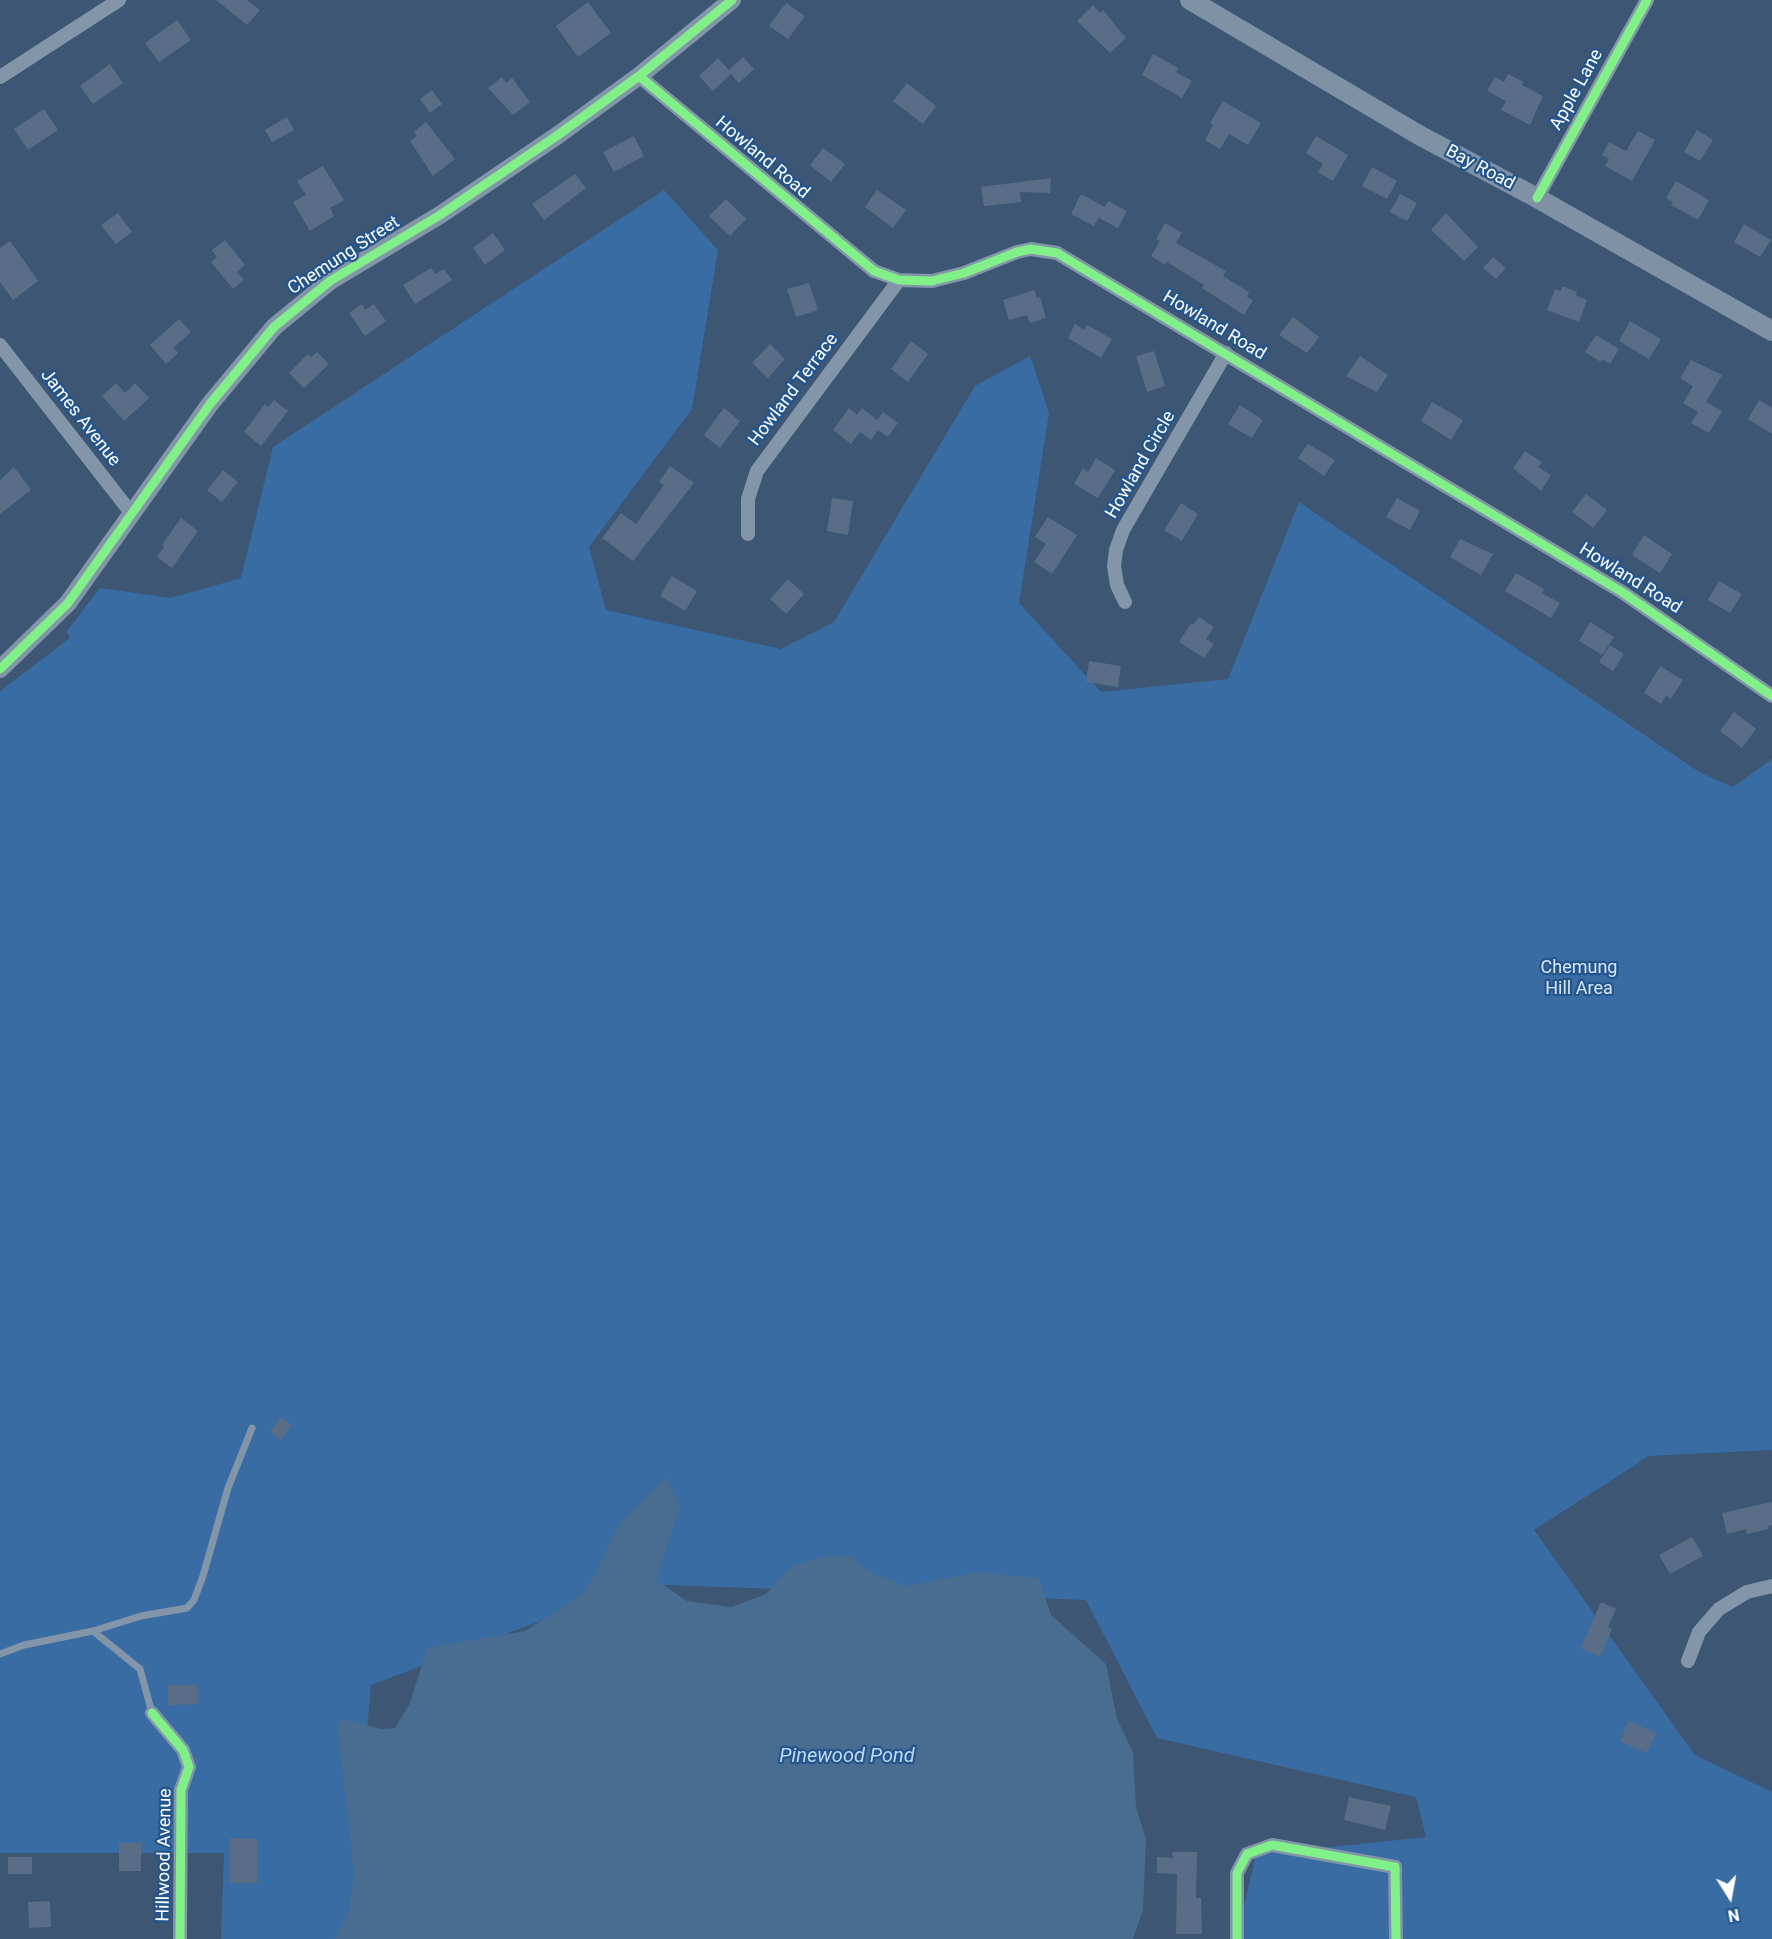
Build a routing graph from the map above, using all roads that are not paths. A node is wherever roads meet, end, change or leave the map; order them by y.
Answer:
1 (119, 0) edge
2 (732, 0) edge
3 (1190, 0) edge
4 (1647, 0) edge
5 (639, 76) junction
6 (0, 77) edge
7 (1537, 198) junction
8 (899, 280) junction
9 (1772, 331) edge
10 (0, 345) edge
11 (1226, 353) junction
12 (132, 514) junction
13 (748, 534) dead end
14 (1125, 602) dead end
15 (0, 669) edge
16 (1772, 696) edge
17 (252, 1428) dead end
18 (1772, 1586) edge
19 (93, 1630) junction
20 (0, 1654) edge
21 (1688, 1661) dead end
22 (152, 1713) joint
23 (180, 1939) edge
24 (1237, 1939) edge
25 (1396, 1939) edge

1 - 6 street
2 - 5 street, Chemung Street
3 - 7 main road, Bay Road
4 - 7 street, Apple Lane
5 - 8 street, Howland Road
5 - 12 street, Chemung Street
7 - 9 main road, Bay Road
8 - 11 street, Howland Road
8 - 13 street, Howland Terrace
10 - 12 street, James Avenue
11 - 14 street, Howland Circle
11 - 16 street, Howland Road
12 - 15 street, Chemung Street
17 - 19 lane
18 - 21 street
19 - 20 lane
19 - 22 lane
22 - 23 street, Hillwood Avenue
24 - 25 street

